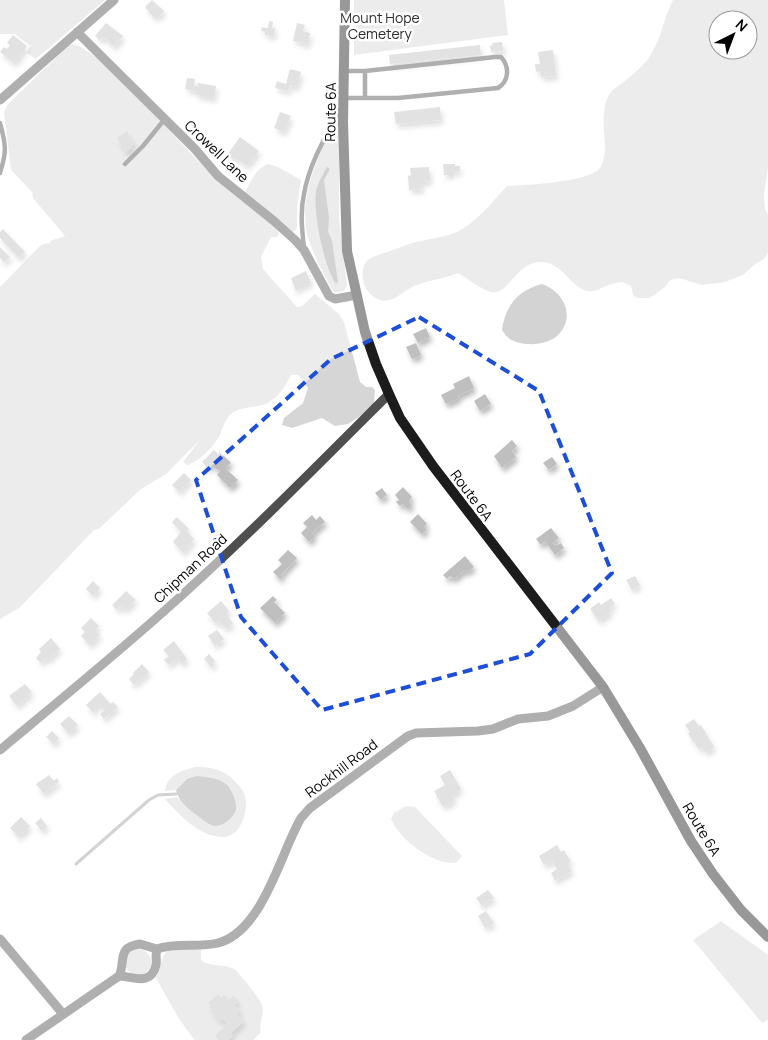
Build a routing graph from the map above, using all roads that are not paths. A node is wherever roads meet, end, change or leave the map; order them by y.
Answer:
1 (114, 0) edge
2 (345, 0) edge
3 (77, 32) junction
4 (344, 71) junction
5 (365, 71) junction
6 (365, 98) junction
7 (0, 100) edge
8 (343, 101) junction
9 (164, 120) junction
10 (0, 123) edge
11 (2, 131) edge
12 (125, 164) dead end
13 (0, 173) edge
14 (304, 250) junction
15 (357, 295) junction
16 (389, 394) junction
17 (603, 687) junction
18 (0, 750) edge
19 (768, 937) edge
20 (0, 939) edge
21 (156, 949) junction
22 (118, 976) junction
23 (64, 1014) junction
24 (26, 1040) edge

1 - 3 street
2 - 4 main road, Route 6A
3 - 7 street
3 - 9 street, Crowell Lane
4 - 5 lane
4 - 8 main road, Route 6A
5 - 6 lane
5 - 6 lane
6 - 8 lane
8 - 14 lane
8 - 15 main road, Route 6A
9 - 12 lane
9 - 14 street, Crowell Lane
10 - 11 lane
11 - 13 lane
14 - 15 street, Crowell Lane
15 - 16 main road, Route 6A
16 - 17 main road, Route 6A
16 - 18 street, Chipman Road
17 - 19 main road, Route 6A
17 - 21 street, Rockhill Road
20 - 23 street
21 - 22 street, Rockhill Road
21 - 22 street
22 - 23 street
23 - 24 street

